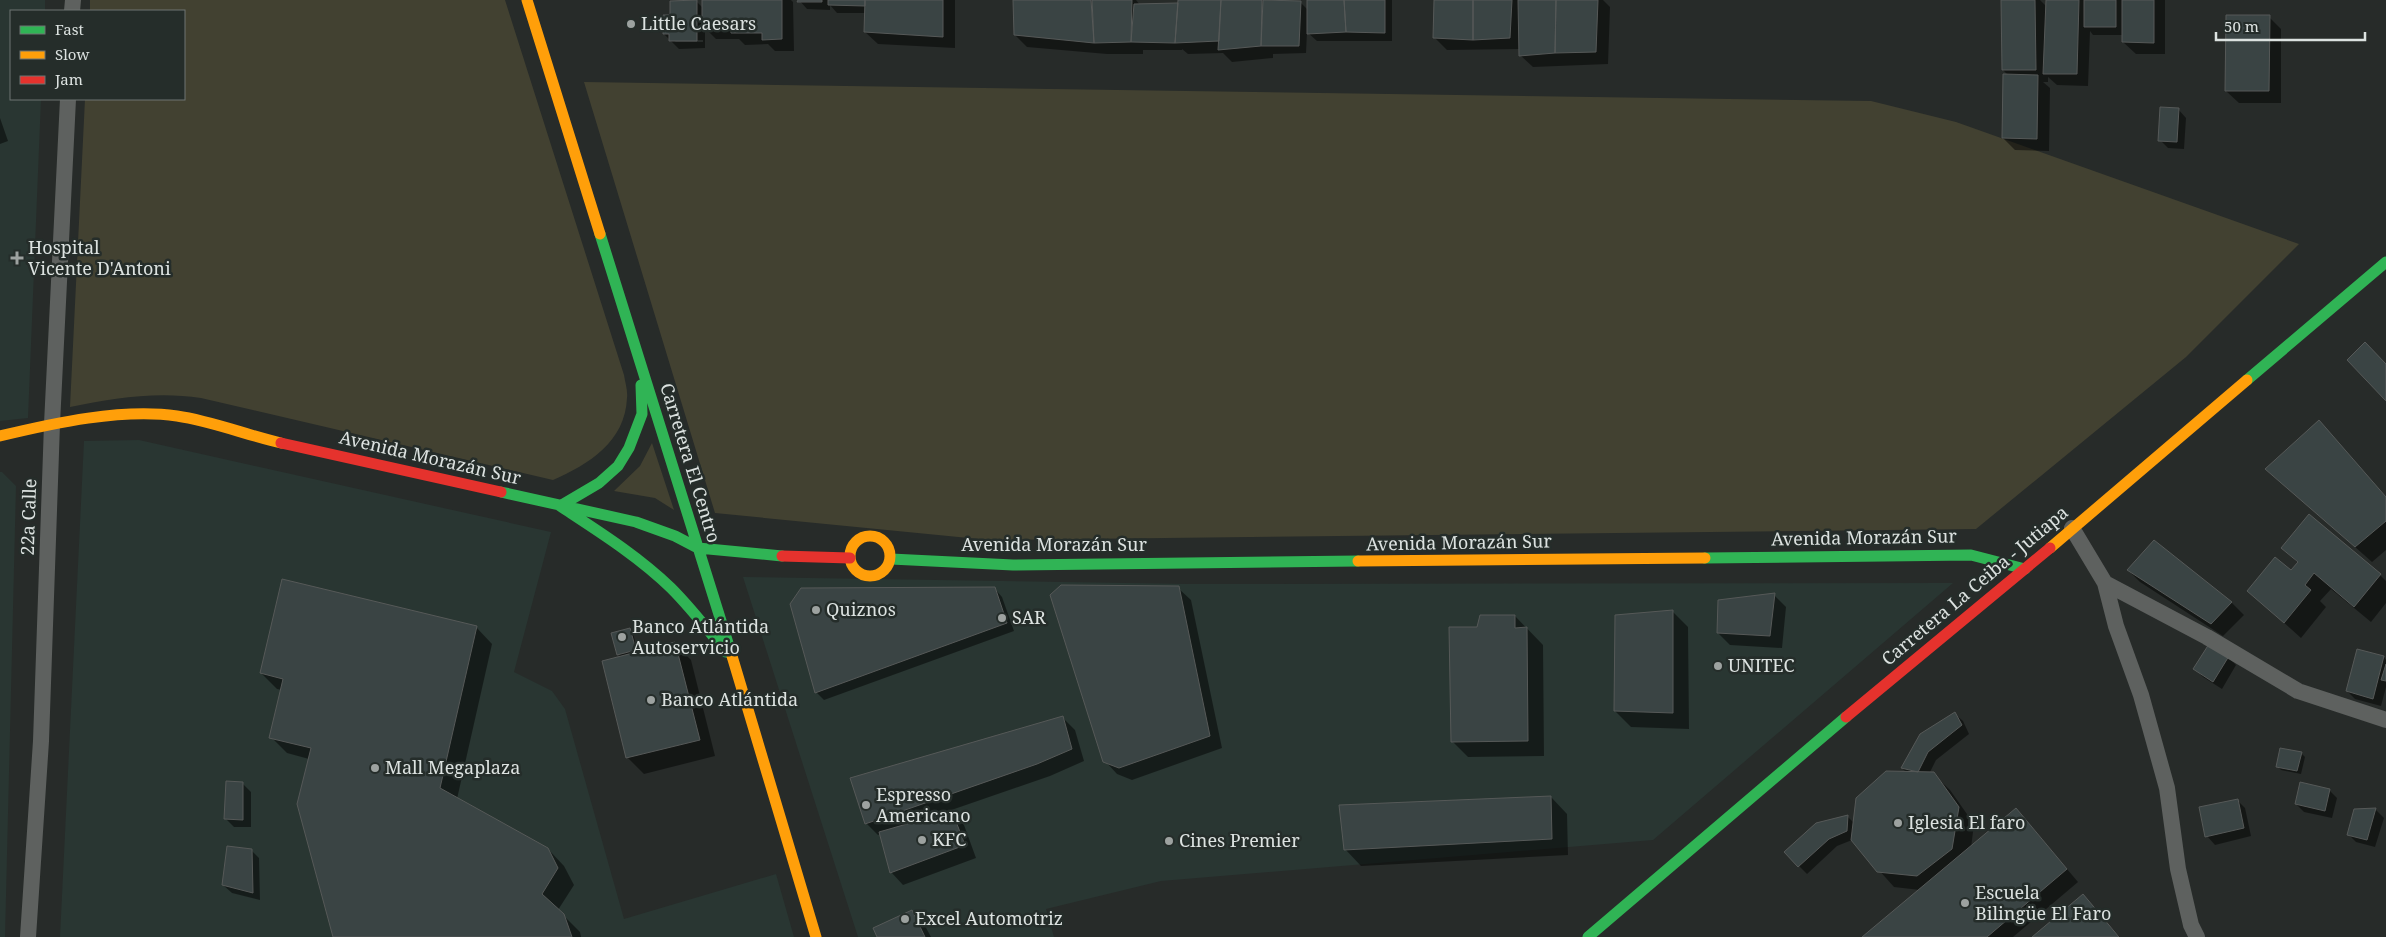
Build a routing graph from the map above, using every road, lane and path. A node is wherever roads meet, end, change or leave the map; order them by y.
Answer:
1 (527, 0) edge
2 (68, 100) edge
3 (2386, 262) edge
4 (640, 358) junction
5 (52, 424) junction
6 (0, 436) edge
7 (560, 506) junction
8 (2072, 528) junction
9 (698, 548) junction
10 (850, 558) junction
11 (891, 559) junction
12 (2025, 568) junction
13 (2105, 583) junction
14 (734, 661) junction
15 (2386, 720) edge
16 (28, 937) edge
17 (816, 937) edge
18 (1588, 937) edge
19 (2197, 937) edge

1 - 4 main road, Carretera El Centro
2 - 5 street, 22a Calle
3 - 8 main road, Carretera La Ceiba - Jutiapa
4 - 7 main road
4 - 9 main road, Carretera El Centro
5 - 6 main road, Avenida Morazán Sur
5 - 7 main road, Avenida Morazán Sur
5 - 16 street, 22a Calle
7 - 9 main road, Avenida Morazán Sur
7 - 14 main road
8 - 12 main road, Carretera La Ceiba - Jutiapa
8 - 13 street
9 - 10 main road, Avenida Morazán Sur
9 - 14 main road, Carretera El Centro
10 - 11 main road
10 - 11 main road
11 - 12 main road, Avenida Morazán Sur
12 - 18 main road, Carretera La Ceiba - Jutiapa
13 - 15 street
13 - 19 street
14 - 17 main road, Carretera El Centro

